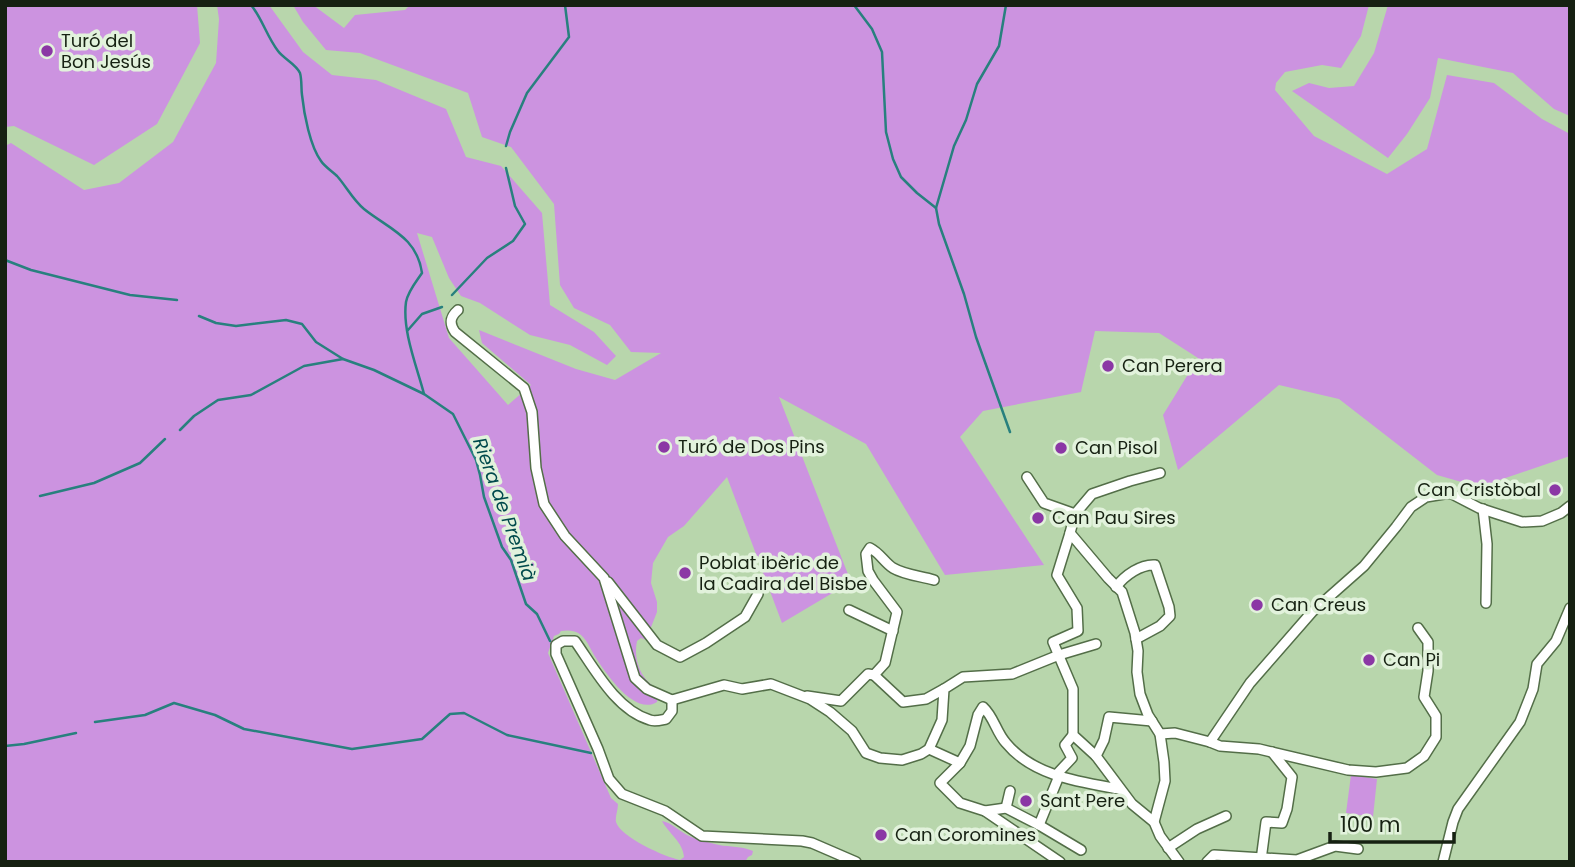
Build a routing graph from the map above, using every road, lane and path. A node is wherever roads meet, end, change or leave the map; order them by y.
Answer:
1 (458, 310) dead end
2 (1160, 473) dead end
3 (1027, 477) dead end
4 (1570, 506) edge
5 (1483, 509) junction
6 (1075, 513) junction
7 (1070, 533) junction
8 (604, 578) junction
9 (933, 580) dead end
10 (1116, 587) junction
11 (758, 594) dead end
12 (1486, 603) dead end
13 (1570, 608) edge
14 (849, 610) dead end
15 (1418, 628) dead end
16 (893, 631) junction
17 (1136, 639) junction
18 (1096, 644) dead end
19 (1059, 655) junction
20 (874, 675) junction
21 (944, 689) junction
22 (797, 694) junction
23 (673, 700) junction
24 (1152, 721) junction
25 (1160, 734) junction
26 (1073, 735) junction
27 (1210, 742) junction
28 (929, 749) junction
29 (1272, 752) junction
30 (1096, 756) junction
31 (960, 763) junction
32 (1057, 776) junction
33 (1119, 789) junction
34 (1010, 791) dead end
35 (1006, 808) junction
36 (985, 811) junction
37 (1226, 816) dead end
38 (1154, 822) junction
39 (1039, 825) junction
40 (1168, 848) junction
41 (1358, 849) dead end
42 (1081, 850) dead end
43 (1262, 860) edge
44 (856, 862) edge
45 (1060, 862) edge
46 (1179, 862) edge
47 (1208, 862) edge
48 (1443, 862) edge

1 - 8 street
2 - 6 street
3 - 6 street
4 - 5 street
5 - 12 street
5 - 27 street
6 - 7 street
7 - 10 street
7 - 19 street
8 - 11 street
8 - 23 street
9 - 16 street
10 - 17 street
10 - 17 street
13 - 48 street
14 - 16 street
15 - 29 street
16 - 20 street
17 - 24 street
18 - 19 street
19 - 21 street
19 - 26 street
20 - 21 street
20 - 22 street
21 - 28 street
22 - 23 street
22 - 28 street
23 - 44 street
24 - 25 street
24 - 30 street
25 - 27 street
25 - 38 street
26 - 30 street
26 - 32 street
27 - 29 street
28 - 31 street
29 - 43 street
30 - 33 street
31 - 32 street
31 - 36 street
32 - 33 street
32 - 39 street
33 - 38 street
34 - 35 street
35 - 36 street
35 - 39 street
36 - 45 street
37 - 40 street
38 - 40 street
39 - 42 street
40 - 46 street
41 - 43 street
43 - 47 street

